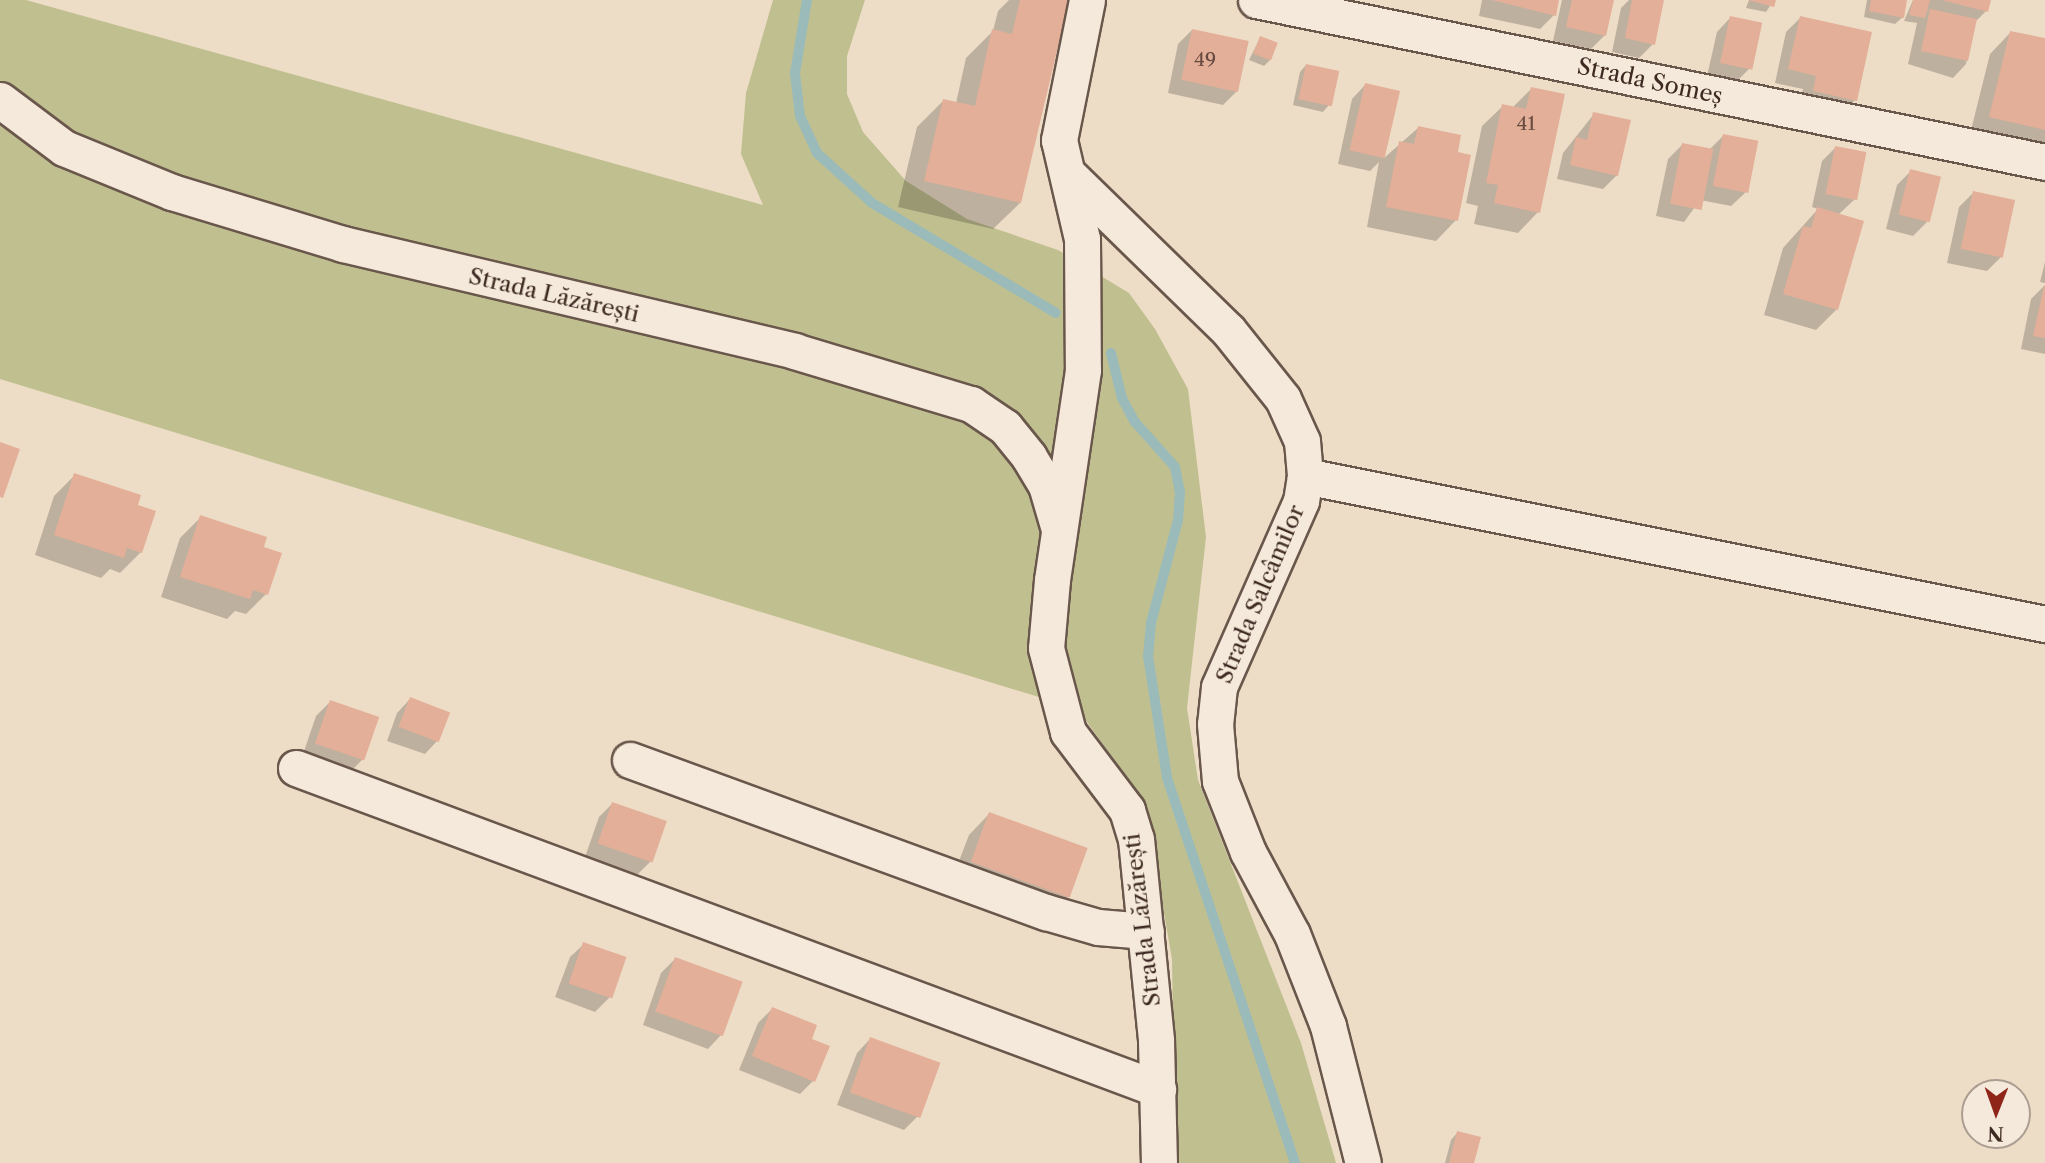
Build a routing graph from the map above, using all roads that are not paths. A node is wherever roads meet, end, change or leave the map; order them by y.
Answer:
1 (1087, 0) edge
2 (1256, 0) edge
3 (0, 100) edge
4 (2045, 162) edge
5 (1066, 172) junction
6 (1305, 475) junction
7 (1060, 532) junction
8 (2045, 624) edge
9 (629, 760) dead end
10 (296, 768) dead end
11 (1146, 931) junction
12 (1158, 1089) junction
13 (1159, 1163) edge
14 (1363, 1163) edge

1 - 5 street, Strada Lăzărești
2 - 4 street, Strada Someș
3 - 7 street, Strada Lăzărești
5 - 6 street, Strada Salcâmilor
5 - 7 street, Strada Lăzărești
6 - 8 street
6 - 14 street, Strada Salcâmilor
7 - 11 street, Strada Lăzărești
9 - 11 street
10 - 12 street
11 - 12 street, Strada Lăzărești
12 - 13 street, Strada Lăzărești

